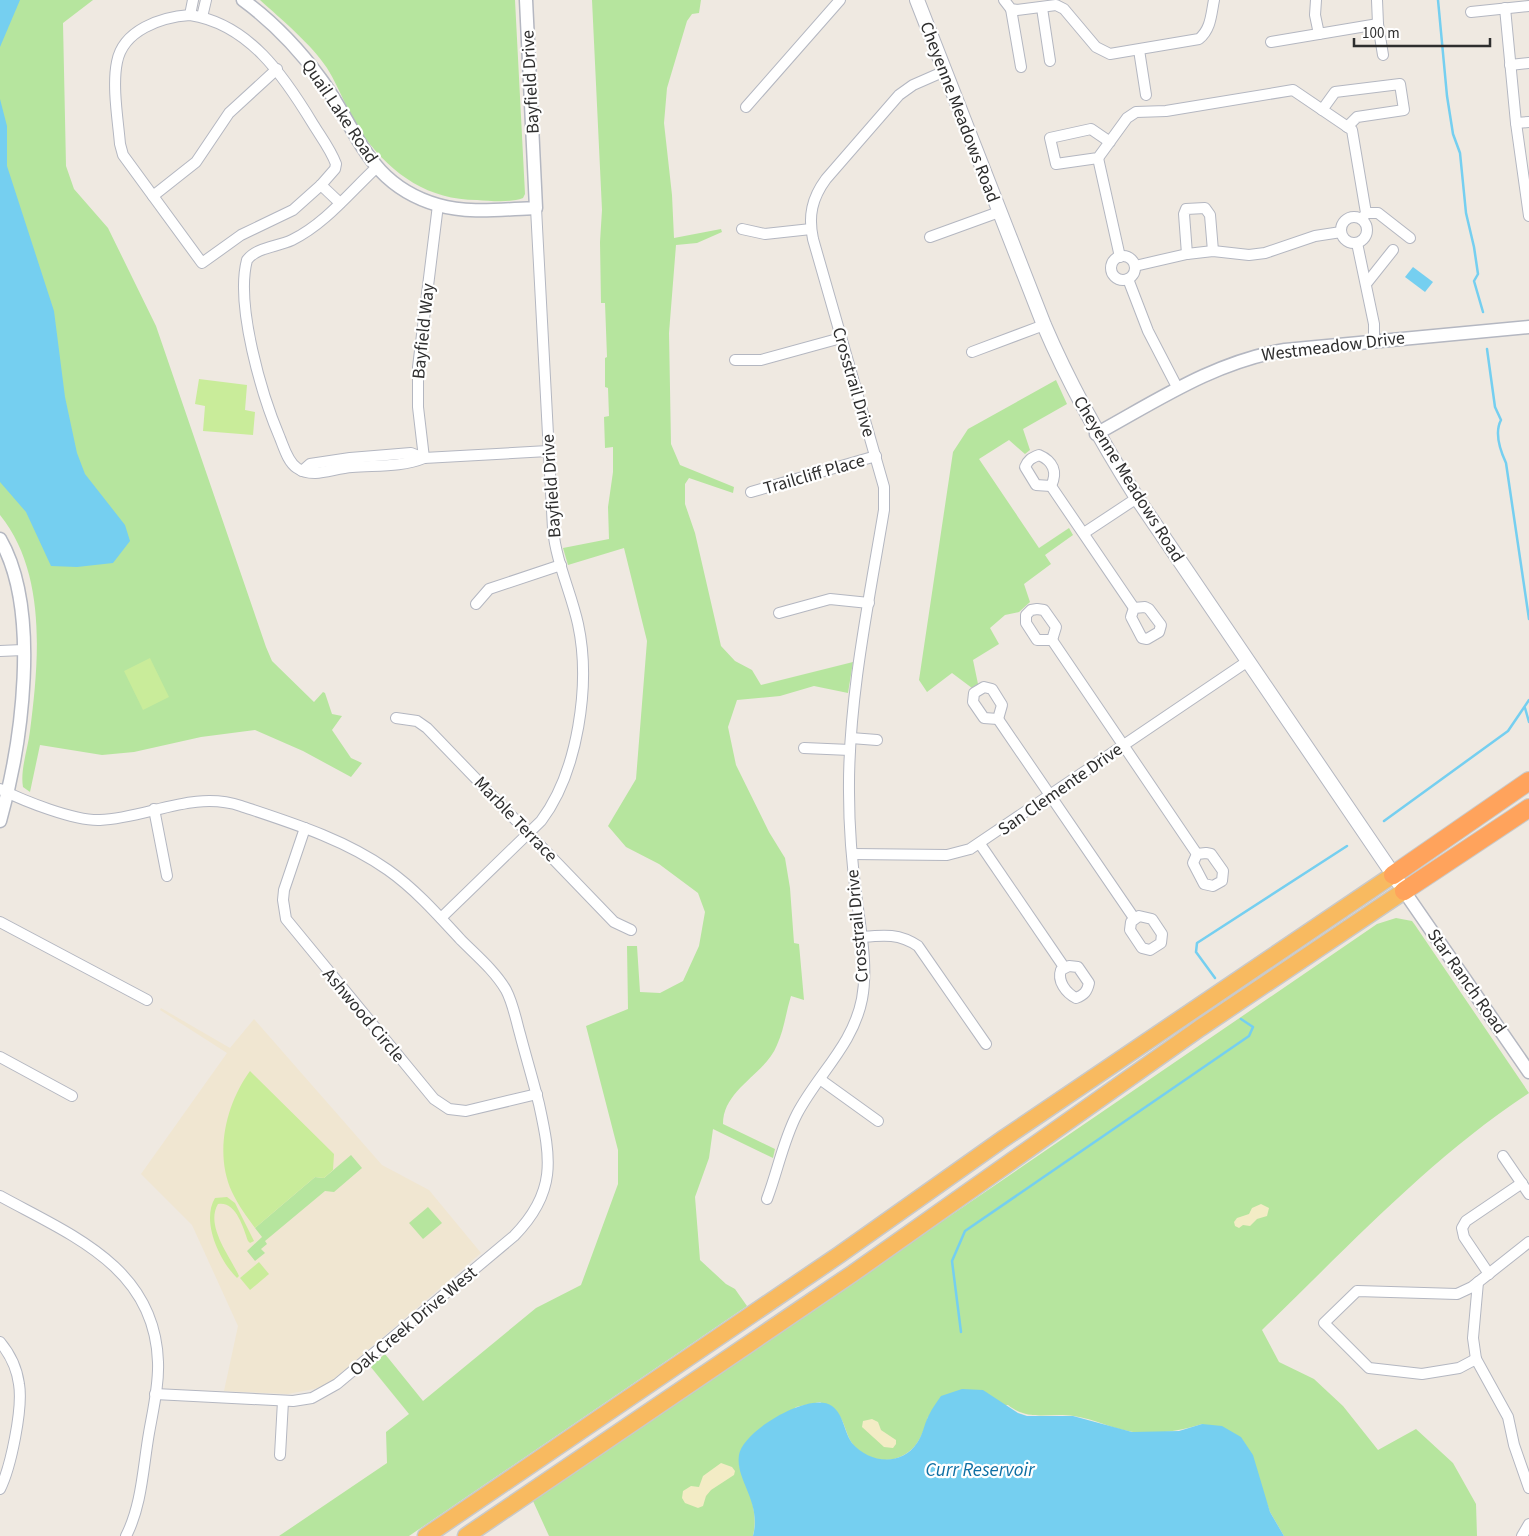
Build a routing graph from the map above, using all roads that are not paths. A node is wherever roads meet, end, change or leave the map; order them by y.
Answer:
1 (193, 0) edge
2 (206, 0) edge
3 (244, 0) edge
4 (526, 0) edge
5 (840, 0) edge
6 (917, 0) edge
7 (1214, 0) edge
8 (1316, 0) edge
9 (1377, 0) edge
10 (1008, 4) edge
11 (1529, 6) edge
12 (1042, 8) junction
13 (1505, 8) junction
14 (1471, 12) dead end
15 (190, 16) junction
16 (202, 17) junction
17 (1378, 24) junction
18 (1319, 34) junction
19 (1271, 42) dead end
20 (1139, 50) junction
21 (1383, 55) dead end
22 (1050, 61) dead end
23 (1529, 63) edge
24 (1510, 65) junction
25 (1021, 67) dead end
26 (277, 69) junction
27 (944, 71) junction
28 (1146, 94) dead end
29 (746, 107) dead end
30 (1322, 110) junction
31 (1529, 122) edge
32 (1516, 123) junction
33 (1347, 127) junction
34 (1110, 142) junction
35 (1098, 158) junction
36 (377, 167) junction
37 (1526, 180) edge
38 (321, 185) junction
39 (153, 196) junction
40 (340, 203) junction
41 (438, 205) junction
42 (536, 208) junction
43 (999, 212) junction
44 (1364, 216) junction
45 (1529, 216) edge
46 (742, 229) dead end
47 (810, 229) junction
48 (1341, 232) junction
49 (930, 237) dead end
50 (1410, 238) dead end
51 (1357, 243) junction
52 (1393, 250) dead end
53 (1213, 251) junction
54 (1187, 254) junction
55 (1120, 257) junction
56 (1134, 266) junction
57 (1128, 279) junction
58 (1366, 284) junction
59 (1044, 325) junction
60 (1529, 327) edge
61 (841, 338) junction
62 (1374, 340) junction
63 (972, 352) dead end
64 (735, 360) dead end
65 (1177, 387) junction
66 (1096, 434) junction
67 (548, 451) junction
68 (876, 456) junction
69 (424, 458) junction
70 (1051, 486) dead end
71 (751, 492) dead end
72 (1137, 498) junction
73 (1084, 533) junction
74 (0, 539) edge
75 (560, 565) junction
76 (869, 603) junction
77 (476, 604) dead end
78 (1134, 608) dead end
79 (779, 613) dead end
80 (1052, 640) dead end
81 (0, 650) edge
82 (23, 650) junction
83 (1248, 661) junction
84 (396, 718) dead end
85 (998, 718) dead end
86 (851, 738) junction
87 (877, 740) dead end
88 (1123, 745) junction
89 (804, 748) dead end
90 (850, 750) junction
91 (1529, 782) edge
92 (4, 791) edge
93 (1052, 795) junction
94 (1529, 808) edge
95 (154, 809) junction
96 (0, 821) edge
97 (305, 828) junction
98 (529, 832) junction
99 (980, 844) junction
100 (852, 854) junction
101 (1197, 854) dead end
102 (1393, 875) junction
103 (167, 876) dead end
104 (1404, 891) junction
105 (441, 918) junction
106 (1134, 918) dead end
107 (0, 922) edge
108 (631, 930) dead end
109 (861, 937) junction
110 (1064, 967) dead end
111 (147, 1000) dead end
112 (986, 1044) dead end
113 (0, 1057) edge
114 (1529, 1072) edge
115 (821, 1080) junction
116 (536, 1094) junction
117 (72, 1096) dead end
118 (878, 1121) dead end
119 (1504, 1156) dead end
120 (1522, 1184) junction
121 (1529, 1194) edge
122 (0, 1196) edge
123 (767, 1199) dead end
124 (1529, 1242) edge
125 (1489, 1274) junction
126 (1478, 1282) junction
127 (0, 1342) edge
128 (1476, 1359) junction
129 (155, 1394) junction
130 (282, 1401) junction
131 (280, 1455) dead end
132 (1529, 1488) edge
133 (0, 1489) edge
134 (1529, 1524) edge
135 (126, 1536) edge
136 (426, 1536) edge
137 (466, 1536) edge
138 (1522, 1536) edge

1 - 15 street
2 - 16 street
3 - 36 street, Quail Lake Road
4 - 42 street, Bayfield Drive
5 - 29 street
6 - 27 main road, Cheyenne Meadows Road
7 - 20 street
8 - 18 street
9 - 17 street
10 - 12 street
10 - 25 street
11 - 13 street
12 - 20 street
12 - 22 street
13 - 14 street
13 - 24 street
15 - 16 street
15 - 39 street
16 - 26 street
17 - 18 street
17 - 21 street
18 - 19 street
20 - 28 street
23 - 24 street
24 - 32 street
26 - 38 street
26 - 39 street
27 - 43 main road, Cheyenne Meadows Road
27 - 47 street, Crosstrail Drive
30 - 33 street
30 - 33 street
30 - 34 street
31 - 32 street
32 - 37 street
33 - 44 street
34 - 35 street
34 - 35 street
35 - 55 street
36 - 40 street
36 - 41 street, Quail Lake Road
37 - 45 street
38 - 39 street
38 - 40 street
40 - 69 street
41 - 42 street, Quail Lake Road
41 - 69 street, Bayfield Way
42 - 67 street, Bayfield Drive
43 - 49 street
43 - 59 main road, Cheyenne Meadows Road
44 - 48 street
44 - 50 street
44 - 51 street
46 - 47 street
47 - 61 street, Crosstrail Drive
48 - 51 street
48 - 53 street
51 - 58 street
52 - 58 street
53 - 54 street
53 - 54 street
54 - 56 street
55 - 56 street
55 - 57 street
56 - 57 street
57 - 65 street
58 - 62 street
59 - 63 street
59 - 66 main road, Cheyenne Meadows Road
60 - 62 street, Westmeadow Drive
61 - 64 street
61 - 68 street, Crosstrail Drive
62 - 65 street, Westmeadow Drive
65 - 66 street, Westmeadow Drive
66 - 72 main road, Cheyenne Meadows Road
67 - 69 street
67 - 75 street, Bayfield Drive
68 - 71 street, Trailcliff Place
68 - 76 street, Crosstrail Drive
70 - 73 street
72 - 73 street
72 - 83 main road, Cheyenne Meadows Road
73 - 78 street
74 - 82 street
75 - 77 street
75 - 98 street, Bayfield Drive
76 - 79 street
76 - 86 street, Crosstrail Drive
80 - 88 street
81 - 82 street
82 - 92 street
83 - 88 street, San Clemente Drive
83 - 102 main road, Cheyenne Meadows Road
84 - 98 street, Marble Terrace
85 - 93 street
86 - 87 street
86 - 90 street, Crosstrail Drive
88 - 93 street, San Clemente Drive
88 - 101 street
89 - 90 street
90 - 100 street, Crosstrail Drive
91 - 102 highway
92 - 95 street
92 - 96 street
93 - 99 street, San Clemente Drive
93 - 106 street
94 - 104 highway
95 - 97 street, Oak Creek Drive West
95 - 103 street
97 - 105 street, Oak Creek Drive West
97 - 116 street, Ashwood Circle
98 - 105 street, Bayfield Drive
98 - 108 street, Marble Terrace
99 - 100 street, San Clemente Drive
99 - 110 street
100 - 109 street, Crosstrail Drive
102 - 104 main road, Cheyenne Meadows Road
102 - 136 highway
104 - 114 street, Star Ranch Road
104 - 137 highway
105 - 116 street, Oak Creek Drive West
107 - 111 street
109 - 112 street
109 - 115 street, Crosstrail Drive
113 - 117 street
115 - 118 street
115 - 123 street, Crosstrail Drive
116 - 130 street, Oak Creek Drive West
119 - 120 street
120 - 121 street
120 - 125 street
122 - 129 street
124 - 125 street
125 - 126 street
126 - 128 street
126 - 128 street
127 - 133 street
128 - 132 street
129 - 130 street, Oak Creek Drive West
129 - 135 street
130 - 131 street
134 - 138 street

